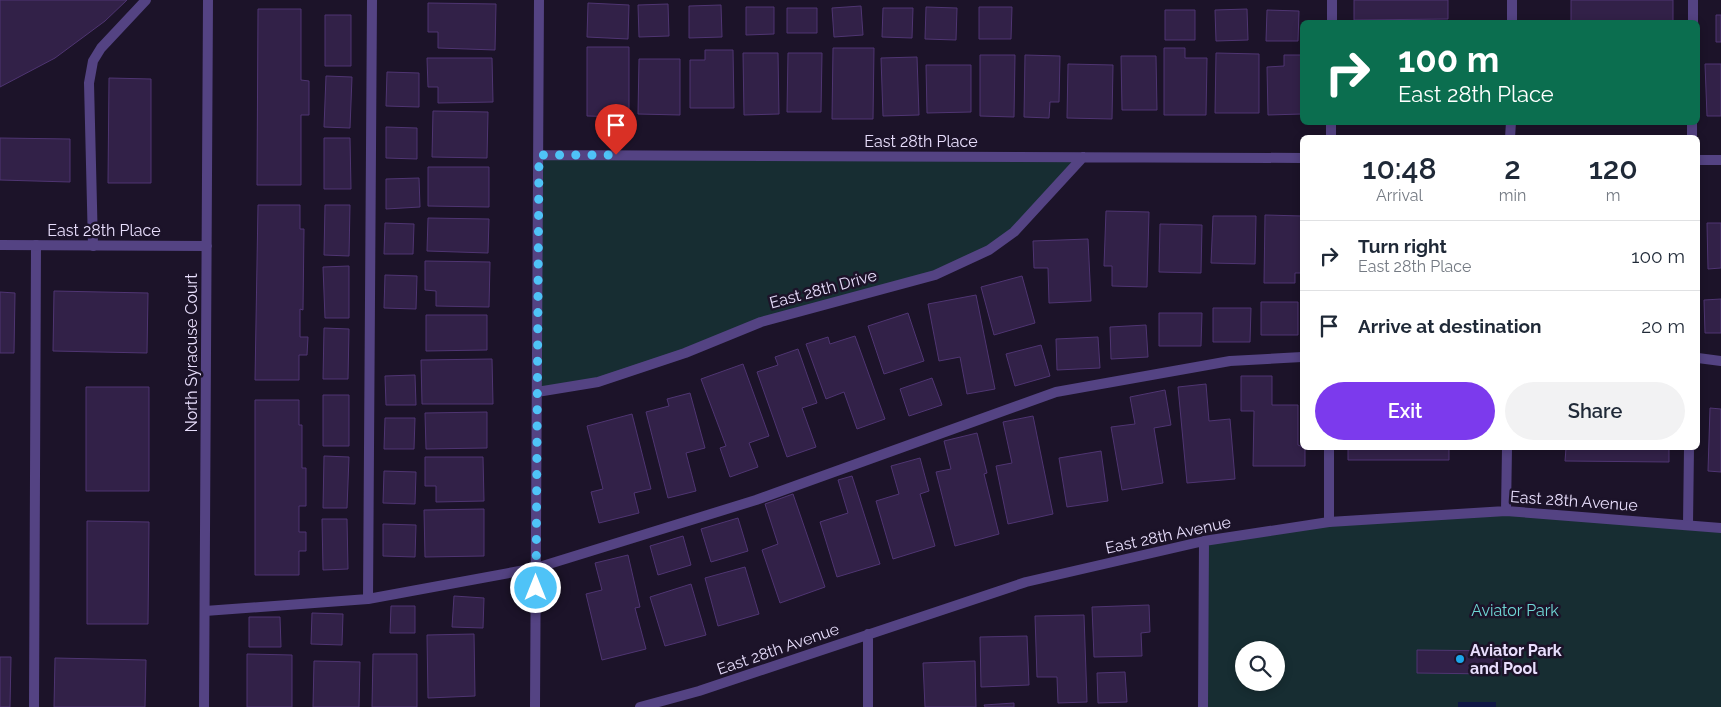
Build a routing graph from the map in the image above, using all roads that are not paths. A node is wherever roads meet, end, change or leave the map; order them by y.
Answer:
1 (146, 0) edge
2 (208, 0) edge
3 (372, 0) edge
4 (539, 0) edge
5 (1332, 0) edge
6 (1512, 0) edge
7 (1693, 0) edge
8 (1332, 20) edge
9 (1512, 20) edge
10 (1693, 20) edge
11 (539, 155) junction
12 (1083, 157) junction
13 (1300, 158) edge
14 (1700, 160) edge
15 (1721, 160) edge
16 (0, 245) edge
17 (36, 245) junction
18 (93, 246) junction
19 (207, 246) junction
20 (1300, 356) edge
21 (1700, 358) edge
22 (1721, 361) edge
23 (537, 392) junction
24 (1329, 450) edge
25 (1507, 450) edge
26 (1689, 450) edge
27 (1506, 511) junction
28 (1329, 522) junction
29 (1688, 524) junction
30 (1721, 528) edge
31 (1204, 541) junction
32 (536, 568) junction
33 (368, 599) junction
34 (204, 611) junction
35 (868, 634) junction
36 (34, 707) edge
37 (204, 707) edge
38 (536, 707) edge
39 (640, 707) edge
40 (868, 707) edge
41 (1203, 707) edge

1 - 18 street
2 - 19 street, North Syracuse Court
3 - 33 street
4 - 11 street
5 - 8 street
6 - 9 street
7 - 10 street
11 - 12 street, East 28th Place
11 - 23 street
12 - 13 street, East 28th Place
12 - 23 street, East 28th Drive
14 - 15 street
16 - 17 street, East 28th Place
17 - 18 street, East 28th Place
17 - 36 street
18 - 19 street, East 28th Place
19 - 34 street, North Syracuse Court
20 - 32 street
21 - 22 street
23 - 32 street
24 - 28 street
25 - 27 street
26 - 29 street
27 - 28 street, East 28th Avenue
27 - 29 street, East 28th Avenue
28 - 31 street, East 28th Avenue
29 - 30 street, East 28th Avenue
31 - 35 street, East 28th Avenue
31 - 41 street
32 - 33 street
32 - 38 street
33 - 34 street
34 - 37 street, North Syracuse Court
35 - 39 street, East 28th Avenue
35 - 40 street

